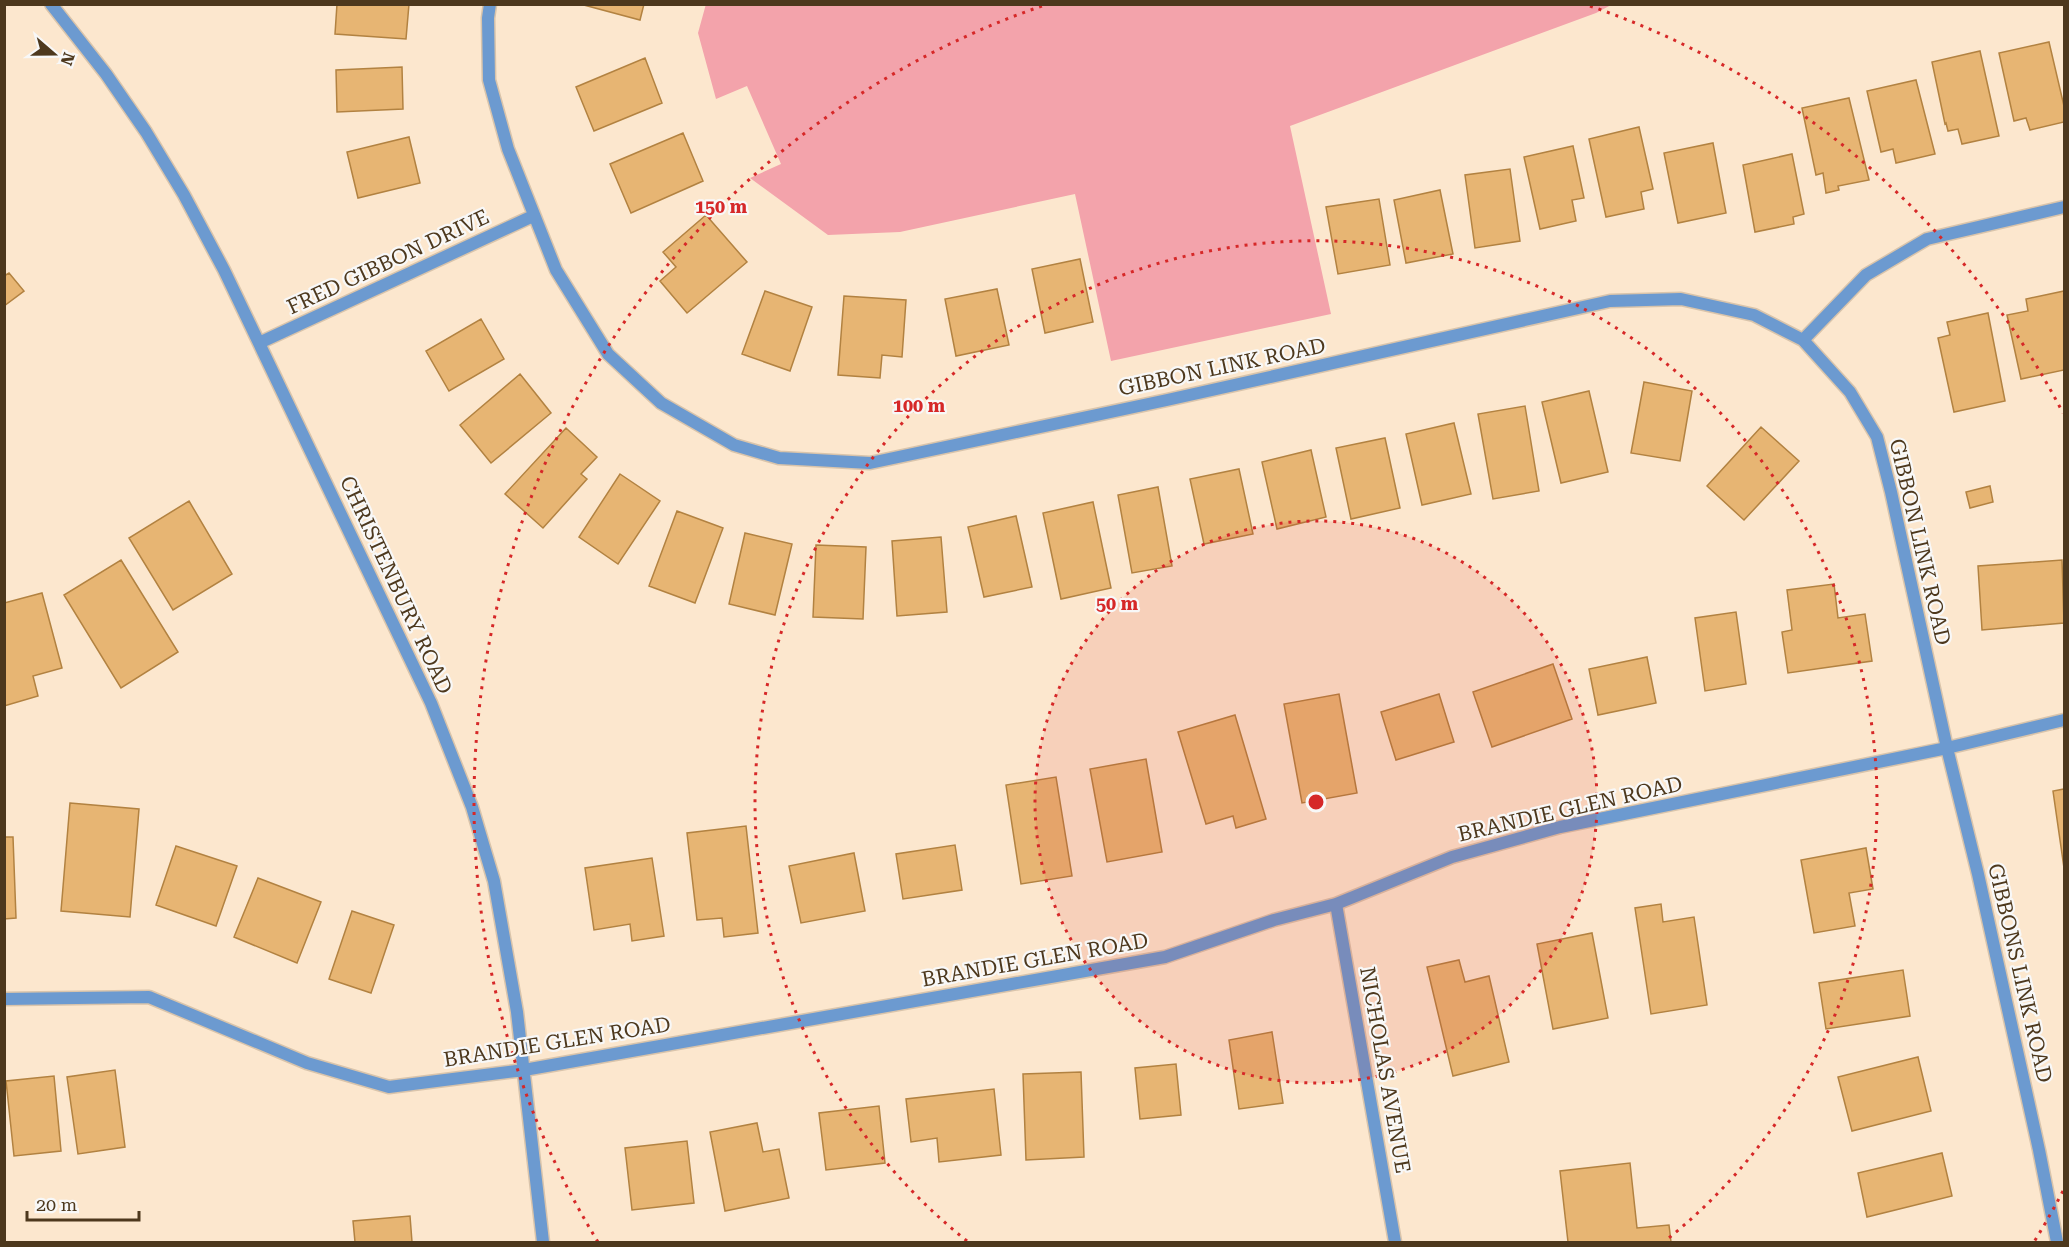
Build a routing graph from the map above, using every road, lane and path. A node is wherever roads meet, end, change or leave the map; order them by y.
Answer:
1 (51, 4) edge
2 (490, 4) edge
3 (2064, 207) edge
4 (533, 216) junction
5 (1803, 340) junction
6 (259, 343) junction
7 (2064, 720) edge
8 (1947, 748) junction
9 (1336, 904) junction
10 (4, 999) edge
11 (524, 1070) junction
12 (543, 1242) edge
13 (1395, 1242) edge
14 (2057, 1242) edge

1 - 6 street, CHRISTENBURY ROAD
2 - 4 street, GIBBON LINK ROAD
3 - 5 street
4 - 5 street, GIBBON LINK ROAD
4 - 6 street, FRED GIBBON DRIVE
5 - 8 street, GIBBON LINK ROAD
6 - 11 street, CHRISTENBURY ROAD
7 - 8 street, BRANDIE GLEN ROAD
8 - 9 street, BRANDIE GLEN ROAD
8 - 14 street, GIBBONS LINK ROAD
9 - 11 street, BRANDIE GLEN ROAD
9 - 13 street, NICHOLAS AVENUE
10 - 11 street, BRANDIE GLEN ROAD
11 - 12 street, CHRISTENBURY ROAD

